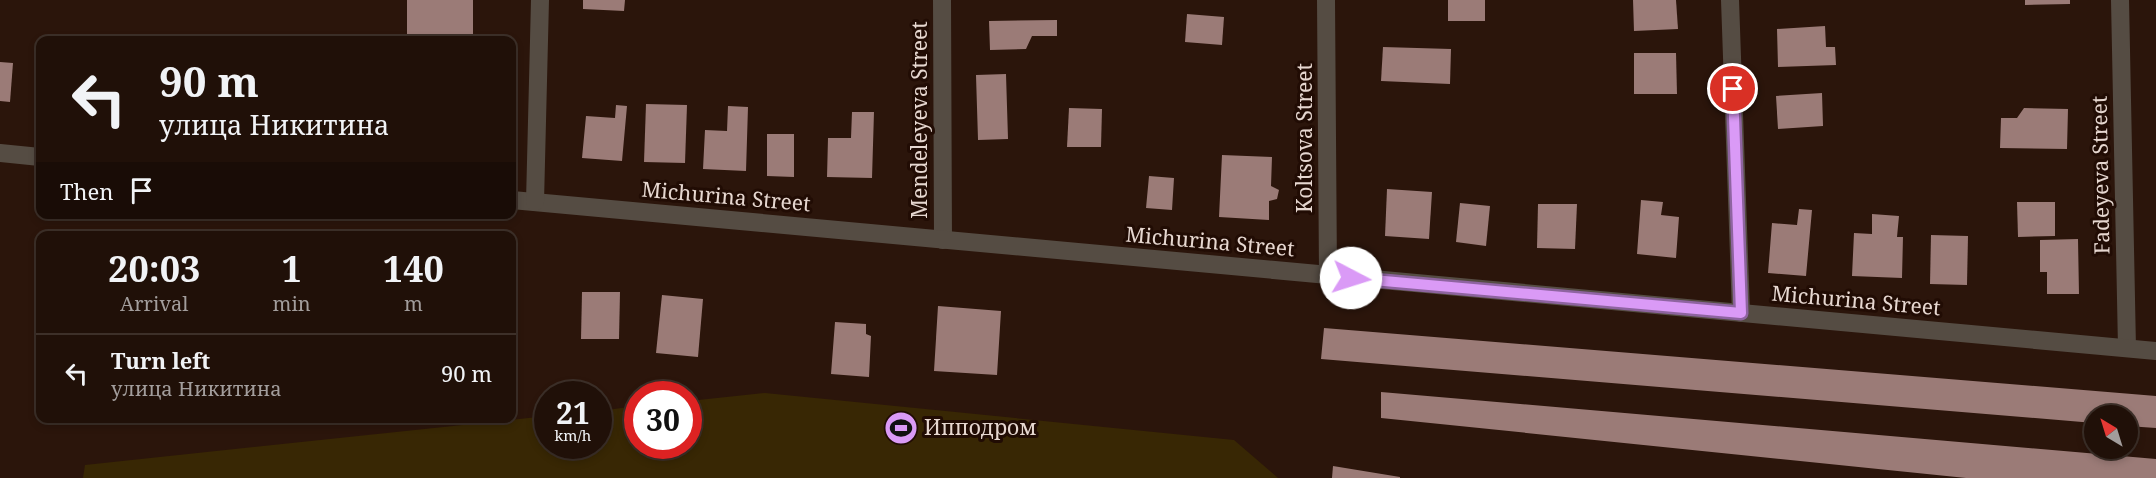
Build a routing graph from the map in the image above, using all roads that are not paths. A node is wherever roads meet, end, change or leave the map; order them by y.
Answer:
1 (540, 0) edge
2 (942, 0) edge
3 (1326, 0) edge
4 (1730, 0) edge
5 (2120, 0) edge
6 (0, 153) edge
7 (36, 157) edge
8 (516, 200) edge
9 (536, 202) junction
10 (943, 240) junction
11 (1328, 275) junction
12 (1741, 313) junction
13 (2127, 348) junction
14 (2156, 351) edge

1 - 9 street
2 - 10 street, Mendeleyeva Street
3 - 11 street, Koltsova Street
4 - 12 street
5 - 13 street, Fadeyeva Street
6 - 7 street
8 - 9 street, Michurina Street
9 - 10 street, Michurina Street
10 - 11 street, Michurina Street
11 - 12 street, Michurina Street
12 - 13 street, Michurina Street
13 - 14 street, Michurina Street

